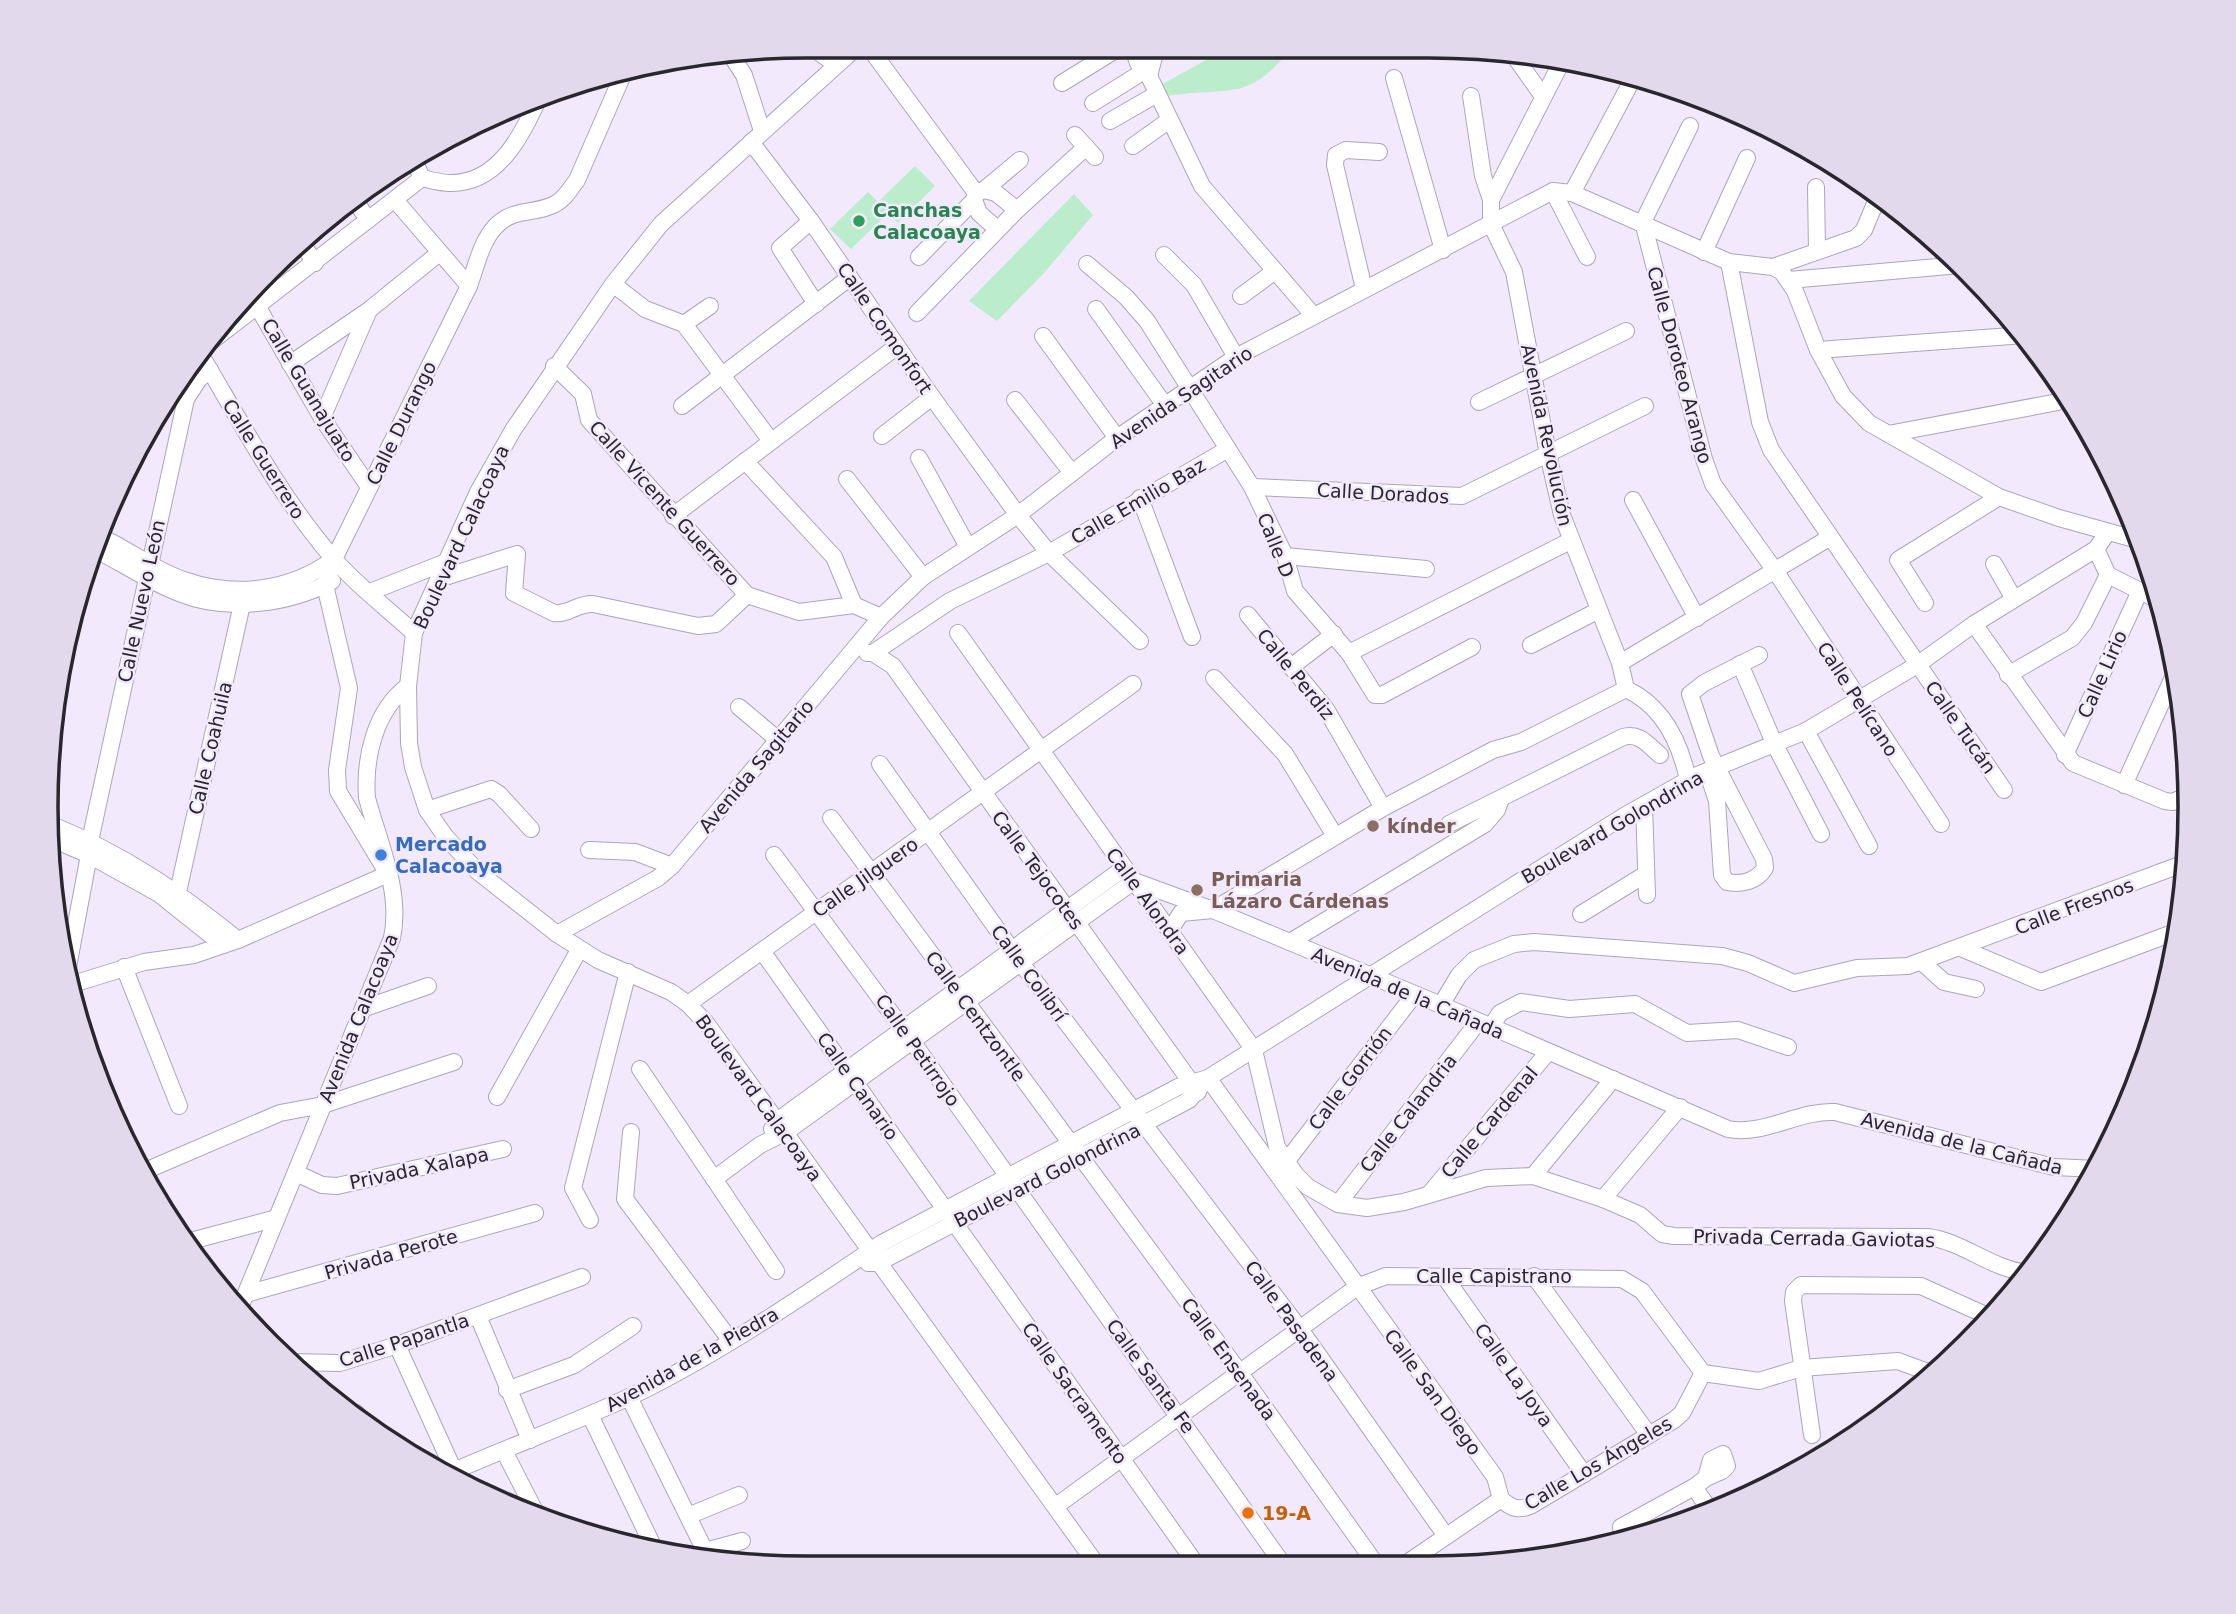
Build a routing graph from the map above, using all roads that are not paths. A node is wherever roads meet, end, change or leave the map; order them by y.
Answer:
1 (827, 58) edge
2 (843, 58) edge
3 (877, 58) edge
4 (1103, 58) edge
5 (1138, 58) edge
6 (1154, 58) edge
7 (735, 61) edge
8 (1519, 63) edge
9 (835, 64) junction
10 (1557, 69) edge
11 (1146, 74) junction
12 (1394, 78) dead end
13 (620, 81) edge
14 (1062, 83) dead end
15 (1628, 88) dead end
16 (1157, 94) junction
17 (1542, 95) junction
18 (1471, 96) dead end
19 (1093, 103) dead end
20 (532, 111) edge
21 (1110, 121) dead end
22 (1168, 121) junction
23 (1690, 126) dead end
24 (1075, 135) dead end
25 (756, 137) junction
26 (1133, 146) dead end
27 (1379, 152) dead end
28 (1747, 158) dead end
29 (1020, 160) dead end
30 (417, 167) edge
31 (422, 178) junction
32 (1815, 187) dead end
33 (1553, 191) junction
34 (1572, 193) junction
35 (978, 194) junction
36 (395, 200) junction
37 (1491, 200) junction
38 (1874, 205) edge
39 (359, 207) edge
40 (1017, 210) junction
41 (368, 220) junction
42 (811, 221) junction
43 (1643, 222) junction
44 (1491, 224) junction
45 (997, 229) junction
46 (306, 250) edge
47 (1443, 250) junction
48 (1816, 251) junction
49 (1704, 252) junction
50 (438, 254) junction
51 (1164, 255) dead end
52 (919, 257) dead end
53 (1587, 257) dead end
54 (1729, 262) junction
55 (314, 263) junction
56 (1087, 264) dead end
57 (1947, 266) edge
58 (1773, 267) junction
59 (1275, 271) junction
60 (849, 278) junction
61 (1789, 280) junction
62 (613, 284) junction
63 (469, 286) junction
64 (1364, 289) junction
65 (1241, 296) dead end
66 (255, 301) edge
67 (816, 304) junction
68 (710, 306) dead end
69 (259, 307) junction
70 (1096, 309) dead end
71 (369, 310) junction
72 (916, 313) dead end
73 (1314, 316) junction
74 (684, 324) junction
75 (234, 325) edge
76 (1626, 331) dead end
77 (1043, 336) dead end
78 (2011, 336) edge
79 (896, 347) junction
80 (1818, 350) junction
81 (1236, 357) junction
82 (205, 362) edge
83 (290, 364) junction
84 (554, 366) junction
85 (210, 370) junction
86 (719, 375) junction
87 (1533, 376) junction
88 (1189, 387) junction
89 (932, 397) junction
90 (1015, 400) dead end
91 (1479, 402) dead end
92 (2059, 402) dead end
93 (1164, 404) junction
94 (682, 406) dead end
95 (1645, 406) dead end
96 (322, 418) junction
97 (1888, 434) junction
98 (882, 436) dead end
99 (1117, 438) junction
100 (771, 441) junction
101 (1228, 449) junction
102 (1548, 454) junction
103 (919, 458) dead end
104 (745, 461) junction
105 (1072, 473) junction
106 (847, 479) dead end
107 (369, 487) junction
108 (1252, 487) junction
109 (1999, 497) junction
110 (1140, 498) junction
111 (1633, 500) dead end
112 (1018, 515) junction
113 (673, 516) junction
114 (2108, 533) junction
115 (1829, 538) junction
116 (2127, 538) edge
117 (1570, 541) junction
118 (107, 542) edge
119 (968, 547) junction
120 (2096, 549) junction
121 (103, 552) edge
122 (1049, 552) junction
123 (1285, 556) junction
124 (334, 559) junction
125 (446, 562) junction
126 (1994, 564) dead end
127 (1426, 569) dead end
128 (147, 570) junction
129 (1776, 572) junction
130 (347, 573) junction
131 (2108, 575) junction
132 (922, 577) junction
133 (439, 579) junction
134 (325, 585) junction
135 (370, 592) junction
136 (2139, 593) junction
137 (747, 595) junction
138 (2148, 597) edge
139 (2014, 598) junction
140 (1925, 603) dead end
141 (243, 604) junction
142 (854, 606) junction
143 (1599, 610) junction
144 (1248, 615) dead end
145 (881, 617) junction
146 (1697, 618) junction
147 (1974, 624) junction
148 (414, 633) junction
149 (958, 633) dead end
150 (1334, 634) junction
151 (1192, 636) dead end
152 (1140, 641) dead end
153 (1531, 645) dead end
154 (1472, 647) dead end
155 (854, 652) junction
156 (873, 653) junction
157 (1349, 653) junction
158 (1759, 655) dead end
159 (1620, 663) junction
160 (1740, 664) junction
161 (1917, 665) junction
162 (1292, 667) junction
163 (2008, 675) junction
164 (1214, 678) dead end
165 (1133, 684) dead end
166 (408, 685) junction
167 (1625, 686) junction
168 (2168, 687) edge
169 (1858, 701) junction
170 (739, 707) dead end
171 (1806, 731) junction
172 (777, 739) junction
173 (1775, 745) junction
174 (1042, 751) junction
175 (1660, 755) dead end
176 (2065, 755) junction
177 (880, 764) dead end
178 (1712, 769) junction
179 (1688, 780) junction
180 (2124, 785) junction
181 (2004, 790) dead end
182 (983, 793) junction
183 (2178, 797) edge
184 (1501, 799) junction
185 (1644, 805) junction
186 (1383, 808) junction
187 (427, 810) junction
188 (1625, 816) junction
189 (831, 818) dead end
190 (1449, 824) dead end
191 (1941, 824) dead end
192 (58, 829) edge
193 (531, 829) dead end
194 (929, 832) junction
195 (1821, 834) dead end
196 (1335, 836) junction
197 (1646, 840) junction
198 (59, 841) edge
199 (1869, 846) dead end
200 (89, 848) junction
201 (589, 850) dead end
202 (774, 855) dead end
203 (672, 866) junction
204 (2176, 866) edge
205 (872, 872) junction
206 (388, 874) junction
207 (1646, 874) junction
208 (1129, 875) junction
209 (178, 892) junction
210 (1647, 895) dead end
211 (1213, 910) junction
212 (818, 911) junction
213 (1581, 914) dead end
214 (1071, 917) junction
215 (1170, 930) junction
216 (557, 934) junction
217 (2167, 935) edge
218 (1290, 942) junction
219 (230, 943) junction
220 (1963, 948) junction
221 (71, 949) edge
222 (579, 950) junction
223 (762, 951) junction
224 (1017, 956) junction
225 (1923, 963) junction
226 (124, 967) junction
227 (628, 972) junction
228 (1366, 976) junction
229 (79, 982) edge
230 (428, 986) dead end
231 (1976, 989) dead end
232 (1413, 995) junction
233 (961, 996) junction
234 (688, 1004) junction
235 (1441, 1005) junction
236 (365, 1008) junction
237 (1484, 1025) junction
238 (908, 1035) junction
239 (1788, 1046) dead end
240 (1254, 1050) junction
241 (1548, 1052) junction
242 (454, 1062) dead end
243 (640, 1069) dead end
244 (851, 1076) junction
245 (1208, 1077) junction
246 (1613, 1079) junction
247 (1195, 1086) junction
248 (497, 1097) dead end
249 (323, 1105) junction
250 (179, 1106) dead end
251 (1680, 1107) junction
252 (1132, 1112) junction
253 (1144, 1125) junction
254 (781, 1127) junction
255 (631, 1132) dead end
256 (1070, 1144) junction
257 (503, 1149) dead end
258 (1081, 1158) junction
259 (1286, 1162) junction
260 (151, 1168) edge
261 (2085, 1168) edge
262 (296, 1173) junction
263 (1533, 1176) junction
264 (714, 1179) junction
265 (1012, 1183) junction
266 (1431, 1192) junction
267 (1603, 1199) junction
268 (1338, 1204) junction
269 (535, 1213) dead end
270 (949, 1216) junction
271 (277, 1218) junction
272 (590, 1220) dead end
273 (196, 1240) edge
274 (874, 1257) junction
275 (776, 1270) dead end
276 (2017, 1270) edge
277 (1444, 1276) junction
278 (1534, 1276) junction
279 (582, 1277) dead end
280 (1357, 1287) junction
281 (244, 1301) edge
282 (244, 1302) edge
283 (1981, 1313) edge
284 (478, 1316) junction
285 (633, 1326) dead end
286 (1300, 1329) junction
287 (731, 1341) junction
288 (397, 1345) junction
289 (305, 1362) edge
290 (1801, 1368) junction
291 (1923, 1370) edge
292 (1240, 1373) junction
293 (1703, 1373) junction
294 (507, 1390) junction
295 (629, 1397) junction
296 (590, 1415) junction
297 (1180, 1416) junction
298 (1649, 1435) junction
299 (1812, 1435) dead end
300 (530, 1440) junction
301 (504, 1451) junction
302 (1121, 1459) junction
303 (446, 1463) edge
304 (458, 1470) edge
305 (1584, 1474) junction
306 (739, 1495) dead end
307 (1501, 1499) junction
308 (1708, 1502) edge
309 (531, 1503) edge
310 (1056, 1506) junction
311 (688, 1516) junction
312 (1621, 1531) edge
313 (1446, 1536) junction
314 (650, 1539) edge
315 (742, 1541) dead end
316 (704, 1549) edge
317 (715, 1551) edge
318 (1091, 1556) edge
319 (1190, 1556) edge
320 (1277, 1556) edge
321 (1370, 1556) edge
322 (1416, 1556) edge

1 - 9 street
2 - 9 street, Boulevard Calacoaya
3 - 35 street
4 - 14 street
5 - 11 street
6 - 11 street
7 - 25 street, Calle Comonfort
8 - 17 street
9 - 25 street, Boulevard Calacoaya
10 - 17 street
11 - 16 street
11 - 19 street
12 - 47 street
13 - 63 street, Calle Durango
15 - 34 street
16 - 21 street
16 - 22 street
17 - 37 street
18 - 37 street
20 - 31 street
22 - 26 street
22 - 59 street
23 - 43 street
24 - 40 street
25 - 42 street, Calle Comonfort
25 - 62 street, Boulevard Calacoaya
27 - 64 street
28 - 49 street
29 - 35 street
30 - 31 street
31 - 36 street
32 - 48 street
33 - 34 street
33 - 44 street, Avenida Sagitario
33 - 53 street
34 - 43 street
35 - 40 street
35 - 45 street
35 - 52 street
36 - 41 street
36 - 50 street
37 - 44 street
38 - 48 street
39 - 41 street
40 - 45 street
41 - 55 street
42 - 60 street, Calle Comonfort
42 - 67 street
43 - 49 street
43 - 129 street, Calle Doroteo Arango
44 - 47 street, Avenida Sagitario
44 - 87 street, Avenida Revolución
45 - 72 street
46 - 55 street
47 - 64 street, Avenida Sagitario
48 - 58 street
49 - 54 street
50 - 63 street
50 - 71 street
51 - 81 street
54 - 58 street
54 - 115 street, Calle Tucán
55 - 69 street
56 - 88 street, Calle D
57 - 61 street
58 - 61 street
59 - 65 street
59 - 73 street
60 - 67 street
60 - 79 street, Calle Comonfort
61 - 80 street
62 - 74 street
62 - 84 street, Boulevard Calacoaya
63 - 107 street, Calle Durango
64 - 73 street, Avenida Sagitario
66 - 69 street, Calle Guanajuato
67 - 86 street
68 - 74 street
69 - 75 street
69 - 83 street, Calle Guanajuato
70 - 93 street
71 - 83 street
71 - 96 street
73 - 81 street, Avenida Sagitario
74 - 86 street
76 - 87 street
77 - 99 street
78 - 80 street
79 - 89 street, Calle Comonfort
79 - 100 street
80 - 97 street
81 - 88 street, Avenida Sagitario
82 - 85 street, Calle Guerrero
83 - 96 street, Calle Guanajuato
84 - 113 street, Calle Vicente Guerrero
84 - 125 street, Boulevard Calacoaya
85 - 124 street, Calle Guerrero
85 - 128 street, Calle Nuevo León
86 - 94 street
86 - 100 street
87 - 91 street
87 - 102 street, Avenida Revolución
88 - 93 street, Avenida Sagitario
88 - 101 street, Calle D
89 - 98 street
89 - 112 street, Calle Comonfort
90 - 105 street
92 - 97 street
93 - 99 street, Avenida Sagitario
95 - 102 street, Calle Dorados
96 - 107 street, Calle Guanajuato
97 - 109 street
99 - 105 street, Avenida Sagitario
100 - 104 street
101 - 108 street, Calle D
101 - 110 street, Calle Emilio Baz
102 - 108 street, Calle Dorados
102 - 117 street, Avenida Revolución
103 - 119 street
104 - 113 street
104 - 142 street
105 - 112 street, Avenida Sagitario
106 - 132 street
107 - 124 street, Calle Durango
108 - 123 street, Calle D
109 - 114 street
109 - 140 street
110 - 122 street, Calle Emilio Baz
110 - 151 street
111 - 146 street
112 - 119 street, Avenida Sagitario
112 - 122 street, Calle Comonfort
113 - 137 street, Calle Vicente Guerrero
114 - 116 street
114 - 120 street
115 - 129 street
115 - 161 street, Calle Tucán
117 - 143 street, Avenida Revolución
117 - 157 street
118 - 128 street
119 - 132 street, Avenida Sagitario
120 - 131 street
120 - 139 street, Boulevard Golondrina
121 - 128 street
122 - 152 street, Calle Comonfort
122 - 156 street, Calle Emilio Baz
123 - 127 street
123 - 150 street, Calle D
124 - 128 street
124 - 130 street, Calle Guerrero
124 - 134 street, Calle Durango
125 - 133 street, Boulevard Calacoaya
125 - 135 street
126 - 139 street
128 - 141 street
128 - 200 street, Calle Nuevo León
129 - 146 street
129 - 169 street, Calle Pelícano
130 - 134 street
130 - 135 street, Calle Guerrero
131 - 136 street
131 - 163 street
132 - 145 street, Avenida Sagitario
133 - 137 street
133 - 148 street, Boulevard Calacoaya
134 - 141 street
134 - 206 street
135 - 148 street, Calle Guerrero
136 - 138 street
136 - 176 street, Calle Lirio
137 - 142 street, Calle Vicente Guerrero
139 - 147 street, Boulevard Golondrina
141 - 209 street, Calle Coahuila
142 - 145 street, Calle Vicente Guerrero
143 - 153 street
143 - 159 street, Avenida Revolución
144 - 162 street, Calle Perdiz
145 - 155 street, Avenida Sagitario
146 - 159 street
147 - 161 street, Boulevard Golondrina
147 - 163 street
148 - 166 street, Boulevard Calacoaya
149 - 174 street, Calle Alondra
150 - 157 street, Calle D
150 - 162 street
154 - 157 street, Calle D
155 - 156 street
155 - 172 street, Avenida Sagitario
156 - 182 street, Calle Tejocotes
158 - 160 street
159 - 167 street, Avenida Revolución
160 - 173 street
160 - 178 street
161 - 169 street, Boulevard Golondrina
161 - 181 street, Calle Tucán
162 - 186 street, Calle Perdiz
163 - 176 street
164 - 196 street
165 - 174 street, Calle Jilguero
166 - 187 street, Boulevard Calacoaya
166 - 206 street, Avenida Calacoaya
167 - 179 street
167 - 186 street
168 - 180 street
169 - 171 street, Boulevard Golondrina
169 - 191 street, Calle Pelícano
170 - 172 street
171 - 173 street, Boulevard Golondrina
171 - 199 street
172 - 203 street, Avenida Sagitario
173 - 178 street, Boulevard Golondrina
173 - 195 street
174 - 182 street, Calle Jilguero
174 - 208 street, Calle Alondra
175 - 184 street
176 - 180 street
177 - 194 street, Calle Colibrí
178 - 178 street
178 - 179 street, Boulevard Golondrina
179 - 185 street, Boulevard Golondrina
180 - 183 street
182 - 194 street, Calle Jilguero
182 - 214 street, Calle Tejocotes
184 - 190 street
184 - 218 street
185 - 188 street, Boulevard Golondrina
185 - 197 street
186 - 196 street
187 - 193 street
187 - 216 street, Boulevard Calacoaya
188 - 197 street
188 - 228 street, Boulevard Golondrina
189 - 205 street, Calle Centzontle
192 - 200 street
194 - 205 street, Calle Jilguero
194 - 224 street, Calle Colibrí
196 - 211 street
197 - 207 street
198 - 200 street
200 - 209 street
200 - 219 street
200 - 221 street, Calle Nuevo León
201 - 203 street
202 - 212 street, Calle Petirrojo
203 - 216 street, Avenida Sagitario
204 - 220 street, Calle Fresnos
205 - 212 street, Calle Jilguero
205 - 233 street, Calle Centzontle
206 - 219 street
206 - 236 street, Avenida Calacoaya
207 - 210 street
207 - 213 street
208 - 211 street, Avenida de la Cañada
208 - 214 street
208 - 215 street, Calle Alondra
209 - 219 street
211 - 215 street
211 - 218 street, Avenida de la Cañada
212 - 223 street, Calle Jilguero
212 - 238 street, Calle Petirrojo
214 - 224 street
214 - 247 street, Calle Tejocotes
215 - 240 street, Calle Alondra
216 - 222 street, Boulevard Calacoaya
217 - 220 street
218 - 228 street, Avenida de la Cañada
219 - 226 street
220 - 225 street, Calle Fresnos
222 - 227 street, Boulevard Calacoaya
222 - 248 street
223 - 234 street, Calle Jilguero
223 - 244 street, Calle Canario
224 - 233 street
224 - 252 street, Calle Colibrí
225 - 231 street
225 - 235 street, Calle Fresnos
226 - 229 street
226 - 250 street
227 - 234 street, Boulevard Calacoaya
227 - 272 street
228 - 232 street, Avenida de la Cañada
228 - 240 street, Boulevard Golondrina
230 - 236 street
232 - 235 street, Avenida de la Cañada
232 - 259 street, Calle Gorrión
233 - 238 street
233 - 256 street, Calle Centzontle
234 - 254 street, Boulevard Calacoaya
235 - 237 street, Avenida de la Cañada
236 - 249 street, Avenida Calacoaya
237 - 239 street, Calle Calandria
237 - 241 street, Avenida de la Cañada
237 - 268 street, Calle Calandria
238 - 244 street
238 - 265 street, Calle Petirrojo
240 - 245 street, Boulevard Golondrina
240 - 259 street
241 - 246 street, Avenida de la Cañada
241 - 266 street, Calle Cardenal
242 - 249 street
243 - 264 street
244 - 254 street
244 - 270 street, Calle Canario
245 - 247 street, Boulevard Golondrina
245 - 280 street, Calle San Diego
246 - 251 street, Avenida de la Cañada
246 - 263 street
247 - 252 street, Boulevard Golondrina
247 - 253 street, Boulevard Golondrina
249 - 260 street
249 - 262 street, Avenida Calacoaya
251 - 261 street, Avenida de la Cañada
251 - 267 street
252 - 253 street, Calle Pasadena
252 - 256 street, Boulevard Golondrina
253 - 258 street, Boulevard Golondrina
253 - 286 street, Calle Pasadena
254 - 264 street
254 - 274 street, Boulevard Calacoaya
255 - 287 street
256 - 258 street, Calle Centzontle
256 - 265 street, Boulevard Golondrina
257 - 262 street, Privada Xalapa
258 - 265 street, Boulevard Golondrina
258 - 292 street, Calle Ensenada
259 - 268 street
262 - 271 street, Avenida Calacoaya
263 - 266 street
263 - 267 street, Privada Cerrada Gaviotas
264 - 275 street
265 - 270 street, Boulevard Golondrina
265 - 297 street, Calle Santa Fe
266 - 268 street
267 - 276 street, Privada Cerrada Gaviotas
269 - 282 street, Privada Perote
270 - 274 street, Boulevard Golondrina
270 - 302 street, Calle Sacramento
271 - 273 street
271 - 281 street, Avenida Calacoaya
274 - 287 street, Avenida de la Piedra
274 - 310 street, Boulevard Calacoaya
277 - 278 street, Calle Capistrano
277 - 280 street, Calle Capistrano
277 - 305 street, Calle La Joya
278 - 293 street, Calle Capistrano
278 - 298 street
279 - 284 street, Calle Papantla
280 - 286 street, Calle Capistrano
280 - 307 street, Calle San Diego
283 - 290 street
284 - 288 street, Calle Papantla
284 - 294 street
285 - 294 street
286 - 292 street, Calle Capistrano
286 - 313 street, Calle Pasadena
287 - 295 street, Avenida de la Piedra
288 - 289 street, Calle Papantla
288 - 303 street
290 - 291 street
290 - 293 street
290 - 299 street
292 - 297 street, Calle Capistrano
292 - 321 street, Calle Ensenada
293 - 298 street, Calle Los Ángeles
294 - 300 street
295 - 296 street, Avenida de la Piedra
295 - 311 street
296 - 300 street, Avenida de la Piedra
296 - 314 street
297 - 302 street, Calle Capistrano
297 - 320 street, Calle Santa Fe
298 - 305 street, Calle Los Ángeles
300 - 301 street, Avenida de la Piedra
301 - 304 street, Avenida de la Piedra
301 - 309 street
302 - 310 street, Calle Capistrano
302 - 319 street, Calle Sacramento
305 - 307 street, Calle Los Ángeles
306 - 311 street
307 - 313 street, Calle Los Ángeles
308 - 312 street
310 - 318 street, Boulevard Calacoaya
311 - 316 street
313 - 322 street, Calle Los Ángeles
315 - 317 street

